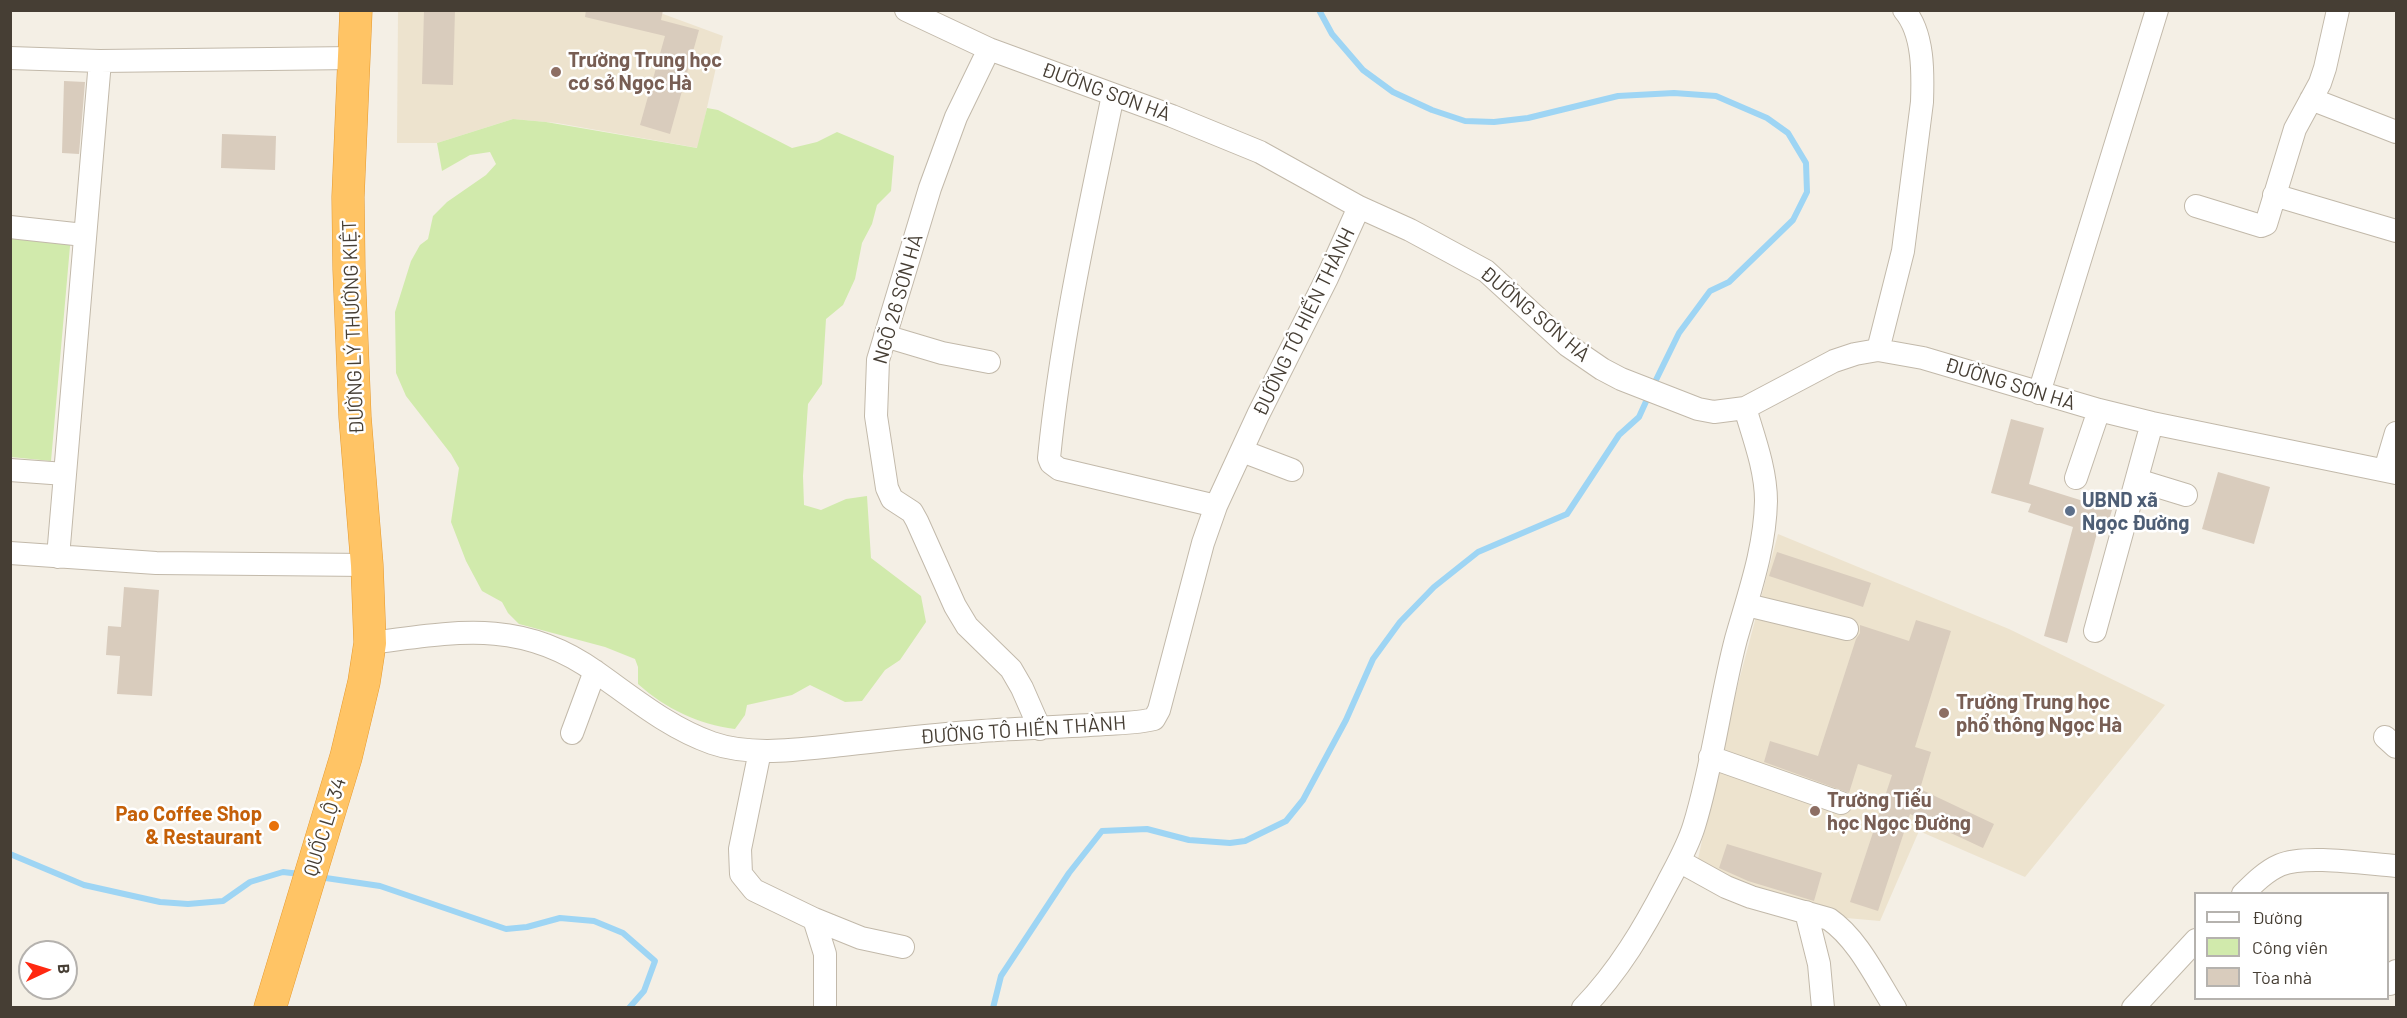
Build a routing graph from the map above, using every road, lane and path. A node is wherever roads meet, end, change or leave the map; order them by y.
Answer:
1 (356, 10) edge
2 (906, 10) edge
3 (2157, 10) edge
4 (2338, 10) edge
5 (1906, 11) edge
6 (989, 49) junction
7 (10, 58) edge
8 (354, 58) junction
9 (100, 61) junction
10 (1113, 95) junction
11 (2311, 99) junction
12 (2397, 132) edge
13 (2274, 195) junction
14 (1359, 207) junction
15 (2196, 207) dead end
16 (10, 227) edge
17 (2397, 231) edge
18 (84, 235) junction
19 (885, 336) junction
20 (1878, 350) junction
21 (989, 362) dead end
22 (2038, 393) junction
23 (1745, 408) junction
24 (2099, 410) junction
25 (2152, 423) junction
26 (2397, 433) edge
27 (1242, 451) junction
28 (10, 470) edge
29 (1292, 470) dead end
30 (2391, 471) edge
31 (65, 474) junction
32 (2076, 478) dead end
33 (2137, 480) junction
34 (2186, 495) dead end
35 (1216, 506) junction
36 (10, 554) edge
37 (58, 557) junction
38 (368, 565) junction
39 (1747, 605) junction
40 (1847, 629) dead end
41 (2095, 631) dead end
42 (370, 643) junction
43 (595, 671) junction
44 (1040, 729) junction
45 (572, 733) dead end
46 (760, 751) junction
47 (1710, 757) junction
48 (1841, 803) dead end
49 (1679, 861) junction
50 (2397, 866) edge
51 (2245, 892) edge
52 (1806, 912) junction
53 (814, 919) junction
54 (2194, 942) edge
55 (903, 947) dead end
56 (270, 1008) edge
57 (825, 1008) edge
58 (1583, 1008) edge
59 (1823, 1008) edge
60 (1895, 1008) edge
61 (2133, 1008) edge

1 - 8 highway, ĐƯỜNG LÝ THƯỜNG KIỆT
2 - 6 street, ĐƯỜNG SƠN HÀ
3 - 22 street
4 - 11 street
5 - 20 street
6 - 10 street, ĐƯỜNG SƠN HÀ
6 - 19 street, NGÕ 26 SƠN HÀ
7 - 9 street
8 - 9 street
8 - 38 highway, ĐƯỜNG LÝ THƯỜNG KIỆT
9 - 18 street
10 - 14 street, ĐƯỜNG SƠN HÀ
10 - 35 street
11 - 12 street
11 - 13 street
13 - 15 street
13 - 17 street
14 - 23 street, ĐƯỜNG SƠN HÀ
14 - 27 street, ĐƯỜNG TÔ HIẾN THÀNH
16 - 18 street
18 - 31 street
19 - 21 street
19 - 44 street, NGÕ 26 SƠN HÀ
20 - 22 street, ĐƯỜNG SƠN HÀ
20 - 23 street, ĐƯỜNG SƠN HÀ
22 - 24 street, ĐƯỜNG SƠN HÀ
23 - 39 street
24 - 25 street, ĐƯỜNG SƠN HÀ
24 - 32 street
25 - 30 street, ĐƯỜNG SƠN HÀ
25 - 33 street
26 - 30 street
27 - 29 street
27 - 35 street, ĐƯỜNG TÔ HIẾN THÀNH
28 - 31 street
31 - 37 street
33 - 34 street
33 - 41 street
35 - 44 street, ĐƯỜNG TÔ HIẾN THÀNH
36 - 37 street
37 - 38 street
38 - 42 highway, ĐƯỜNG LÝ THƯỜNG KIỆT
39 - 40 street
39 - 47 street
42 - 43 street, ĐƯỜNG TÔ HIẾN THÀNH
42 - 56 highway, QUỐC LỘ 34
43 - 45 street
43 - 46 street, ĐƯỜNG TÔ HIẾN THÀNH
44 - 46 street, ĐƯỜNG TÔ HIẾN THÀNH
46 - 53 street
47 - 48 street
47 - 49 street
49 - 52 street
49 - 58 street
50 - 51 street
52 - 59 street
52 - 60 street
53 - 55 street
53 - 57 street
54 - 61 street

